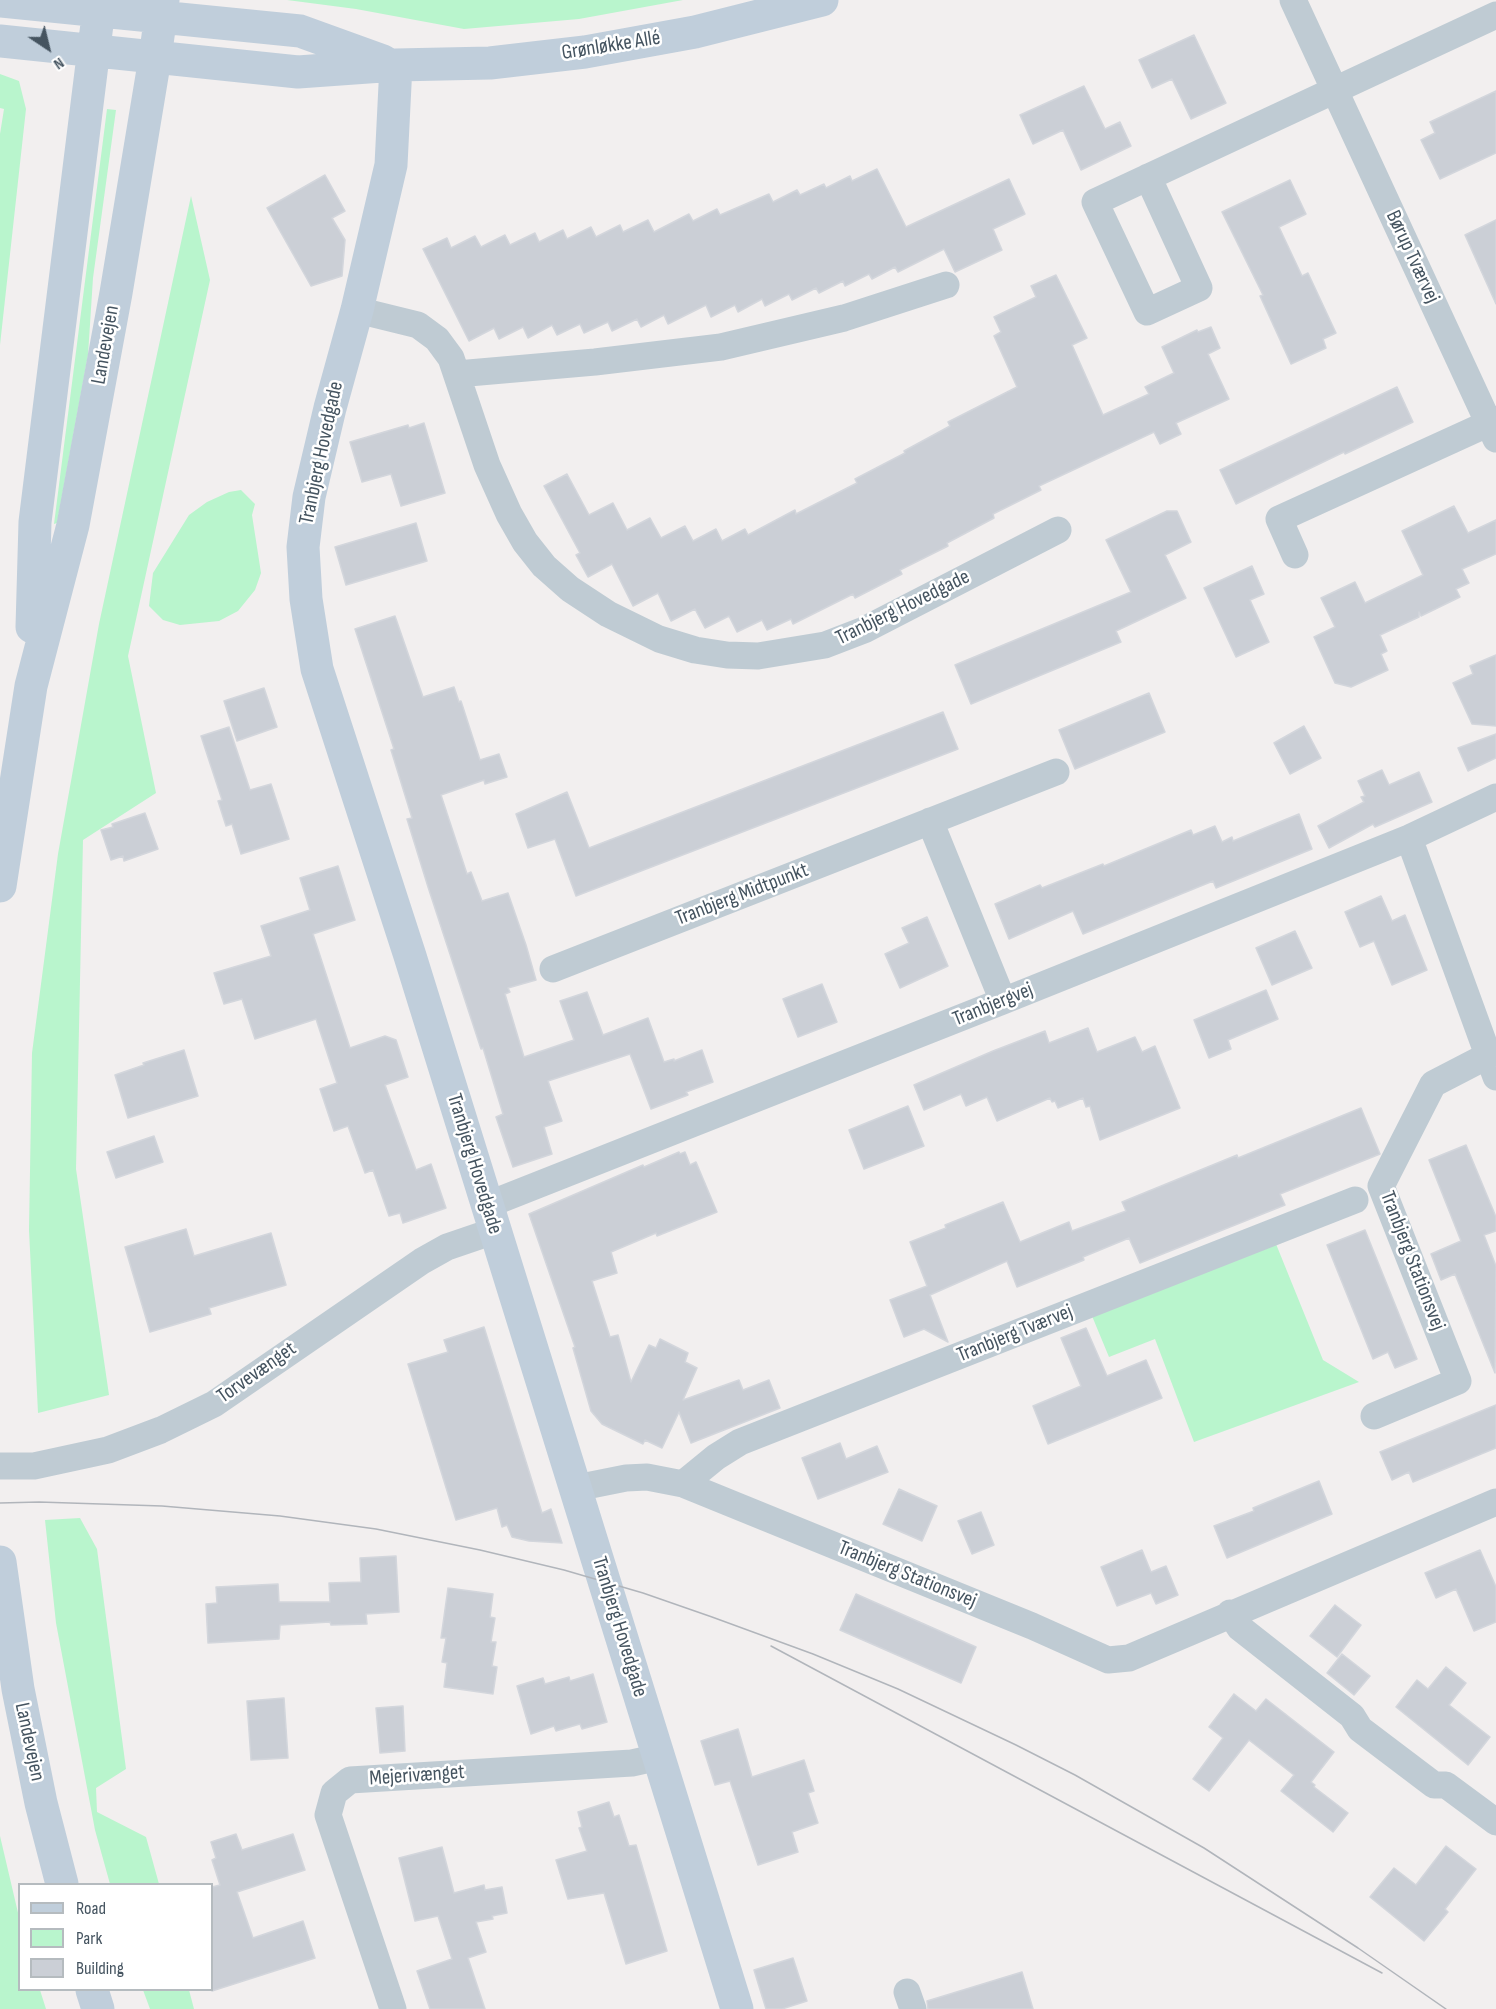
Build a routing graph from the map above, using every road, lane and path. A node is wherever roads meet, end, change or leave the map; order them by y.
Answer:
1 (822, 0) edge
2 (1293, 0) edge
3 (0, 1) edge
4 (99, 5) edge
5 (162, 8) edge
6 (1496, 15) edge
7 (0, 41) edge
8 (94, 51) junction
9 (155, 58) junction
10 (396, 65) junction
11 (1335, 90) junction
12 (1148, 177) junction
13 (946, 285) dead end
14 (357, 310) junction
15 (458, 374) junction
16 (1494, 428) edge
17 (1058, 530) dead end
18 (1295, 555) dead end
19 (31, 686) junction
20 (1056, 772) dead end
21 (1496, 796) edge
22 (930, 821) junction
23 (1409, 838) junction
24 (0, 886) edge
25 (553, 969) dead end
26 (1003, 1001) junction
27 (1492, 1066) edge
28 (1355, 1200) dead end
29 (491, 1218) junction
30 (1374, 1416) dead end
31 (0, 1466) edge
32 (683, 1484) junction
33 (576, 1488) junction
34 (1496, 1502) edge
35 (0, 1562) edge
36 (1, 1569) edge
37 (1230, 1613) junction
38 (659, 1757) junction
39 (1496, 1822) edge
40 (62, 1883) edge
41 (93, 1991) edge
42 (98, 2009) edge
43 (393, 2009) edge
44 (737, 2009) edge

1 - 10 street, Grønløkke Allé
2 - 11 street, Børup Tværvej
3 - 4 street, Grønløkke Allé
4 - 5 street, Grønløkke Allé
4 - 8 street, Landevejen
5 - 9 street, Landevejen
5 - 10 street, Grønløkke Allé
6 - 11 street
7 - 8 street, Grønløkke Allé
8 - 9 street, Grønløkke Allé
8 - 19 street, Landevejen
9 - 10 street, Grønløkke Allé
9 - 19 street, Landevejen
10 - 14 street, Tranbjerg Hovedgade
11 - 12 street
11 - 16 street, Børup Tværvej
12 - 12 street
13 - 15 street
14 - 15 street, Tranbjerg Hovedgade
14 - 29 street, Tranbjerg Hovedgade
15 - 17 street, Tranbjerg Hovedgade
16 - 18 street, Børup Tværvej
19 - 24 street, Landevejen
20 - 22 street, Tranbjerg Midtpunkt
21 - 23 street, Tranbjergvej
22 - 25 street, Tranbjerg Midtpunkt
22 - 26 street
23 - 26 street, Tranbjergvej
23 - 27 street, Tranbjerg Stationsvej
26 - 29 street, Tranbjergvej
27 - 30 street, Tranbjerg Stationsvej
28 - 32 street, Tranbjerg Tværvej
29 - 31 street, Torvevænget
29 - 33 street, Tranbjerg Hovedgade
32 - 33 street, Tranbjerg Stationsvej
32 - 37 street, Tranbjerg Stationsvej
33 - 38 street, Tranbjerg Hovedgade
34 - 37 street, Tranbjerg Stationsvej
35 - 36 street, Landevejen
36 - 40 street, Landevejen
37 - 39 street
38 - 43 street, Mejerivænget
38 - 44 street, Tranbjerg Hovedgade
41 - 42 street

